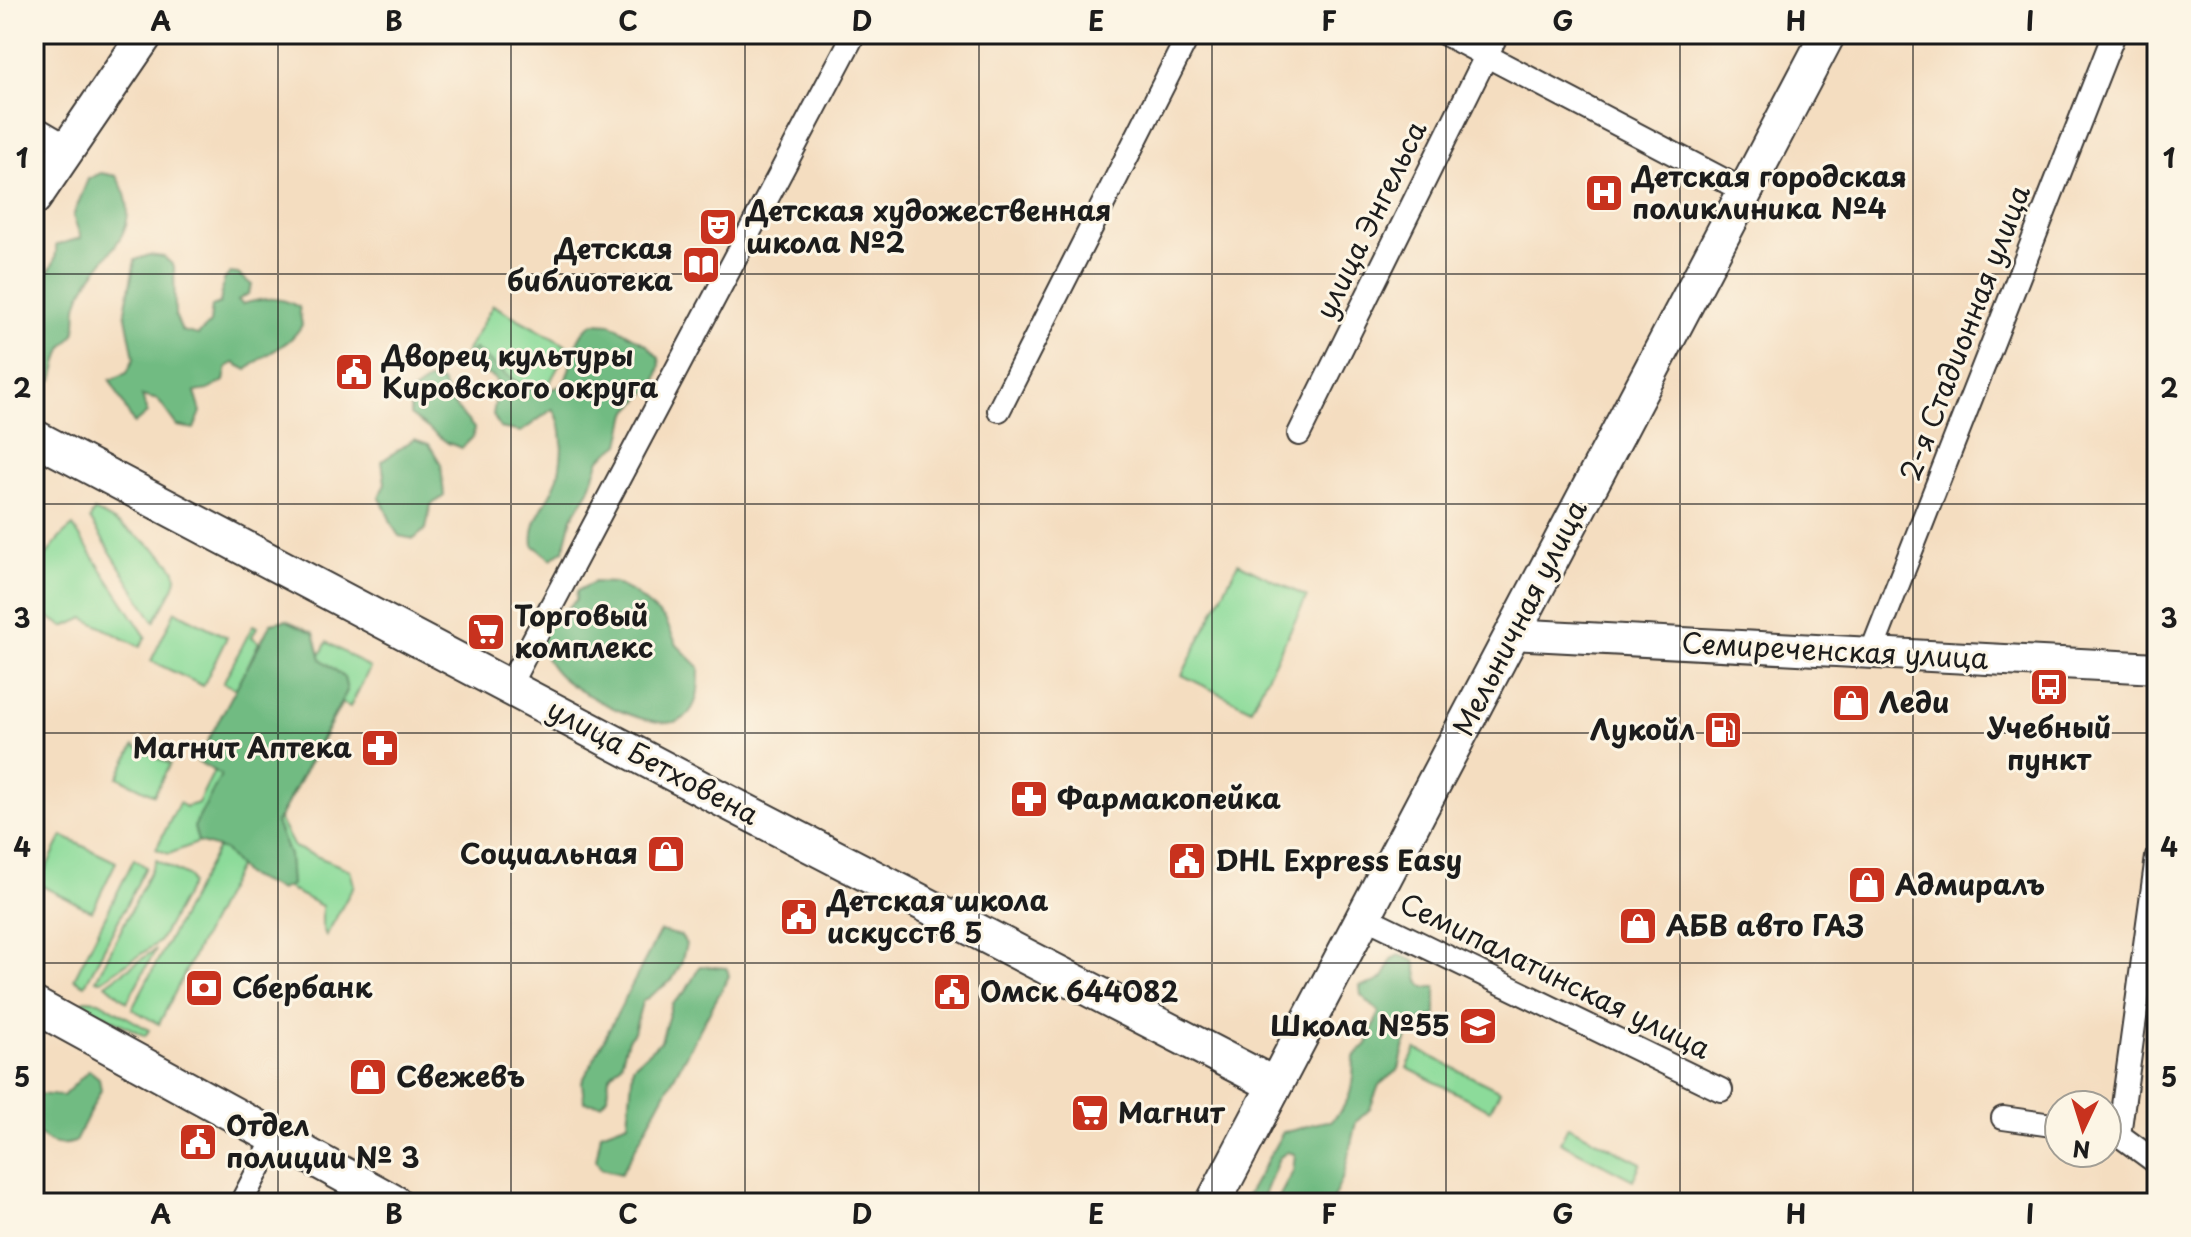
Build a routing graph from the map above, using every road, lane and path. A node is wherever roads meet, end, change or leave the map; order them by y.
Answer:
1 (146, 34) edge
2 (854, 34) edge
3 (1189, 34) edge
4 (1445, 34) edge
5 (1497, 34) edge
6 (1828, 34) edge
7 (2114, 34) edge
8 (1486, 55) junction
9 (34, 127) edge
10 (70, 148) junction
11 (1745, 191) junction
12 (34, 198) edge
13 (999, 410) dead end
14 (1299, 434) dead end
15 (34, 437) edge
16 (1512, 634) junction
17 (1871, 653) junction
18 (2157, 668) edge
19 (509, 686) junction
20 (2157, 857) edge
21 (1363, 916) junction
22 (34, 1005) edge
23 (1273, 1084) junction
24 (2120, 1089) edge
25 (1721, 1090) dead end
26 (2003, 1118) dead end
27 (2043, 1124) edge
28 (275, 1138) junction
29 (2123, 1141) edge
30 (2157, 1163) edge
31 (241, 1203) edge
32 (395, 1203) edge
33 (1213, 1203) edge

1 - 10 main road
2 - 19 street
3 - 13 street
4 - 8 street
5 - 8 street, улица Энгельса
6 - 11 main road, Мельничная улица
7 - 17 street, 2-я Стадионная улица
8 - 11 street
8 - 14 street, улица Энгельса
9 - 10 street
10 - 12 main road
11 - 16 main road, Мельничная улица
15 - 19 main road, улица Бетховена
16 - 17 main road, Семиреченская улица
16 - 21 main road, Мельничная улица
17 - 18 main road, Семиреченская улица
19 - 23 main road, улица Бетховена
20 - 24 street
21 - 23 main road, Мельничная улица
21 - 25 street, Семипалатинская улица
22 - 28 main road
23 - 33 main road, Мельничная улица
26 - 27 street
28 - 31 street
28 - 32 main road
29 - 30 street

